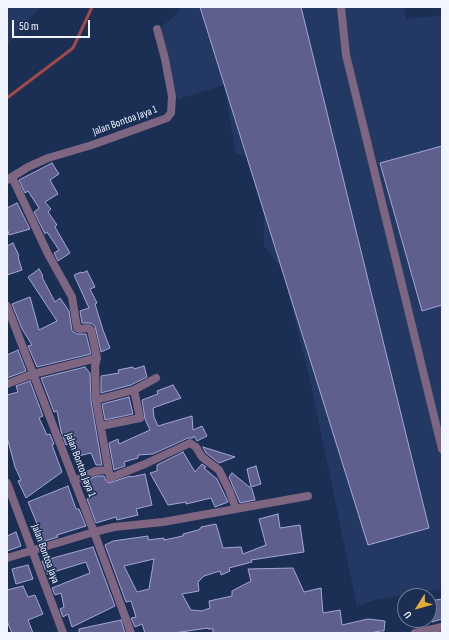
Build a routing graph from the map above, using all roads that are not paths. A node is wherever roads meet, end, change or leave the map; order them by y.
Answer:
1 (341, 7) edge
2 (157, 29) dead end
3 (10, 178) edge
4 (7, 306) edge
5 (97, 358) junction
6 (33, 374) junction
7 (156, 378) dead end
8 (7, 384) edge
9 (134, 390) junction
10 (96, 400) junction
11 (100, 426) junction
12 (442, 449) edge
13 (108, 470) junction
14 (74, 481) junction
15 (7, 483) edge
16 (308, 496) dead end
17 (236, 509) junction
18 (94, 532) junction
19 (32, 550) junction
20 (7, 558) edge
21 (442, 626) edge
22 (62, 633) edge
23 (131, 633) edge
24 (415, 633) edge

1 - 12 street
2 - 3 street, Jalan Bontoa Jaya 1
3 - 5 street
4 - 6 street, Jalan Bontoa Jaya 1
5 - 6 street
5 - 10 street
6 - 8 street
6 - 14 street, Jalan Bontoa Jaya 1
7 - 9 street
9 - 10 street
9 - 11 street
10 - 11 street
11 - 13 street
13 - 14 street
13 - 17 street
14 - 18 street, Jalan Bontoa Jaya 1
15 - 19 street, Jalan Bontoa Jaya
16 - 17 street
17 - 18 street
18 - 19 street
18 - 23 street, Jalan Bontoa Jaya 1
19 - 20 street
19 - 22 street, Jalan Bontoa Jaya
21 - 24 street

